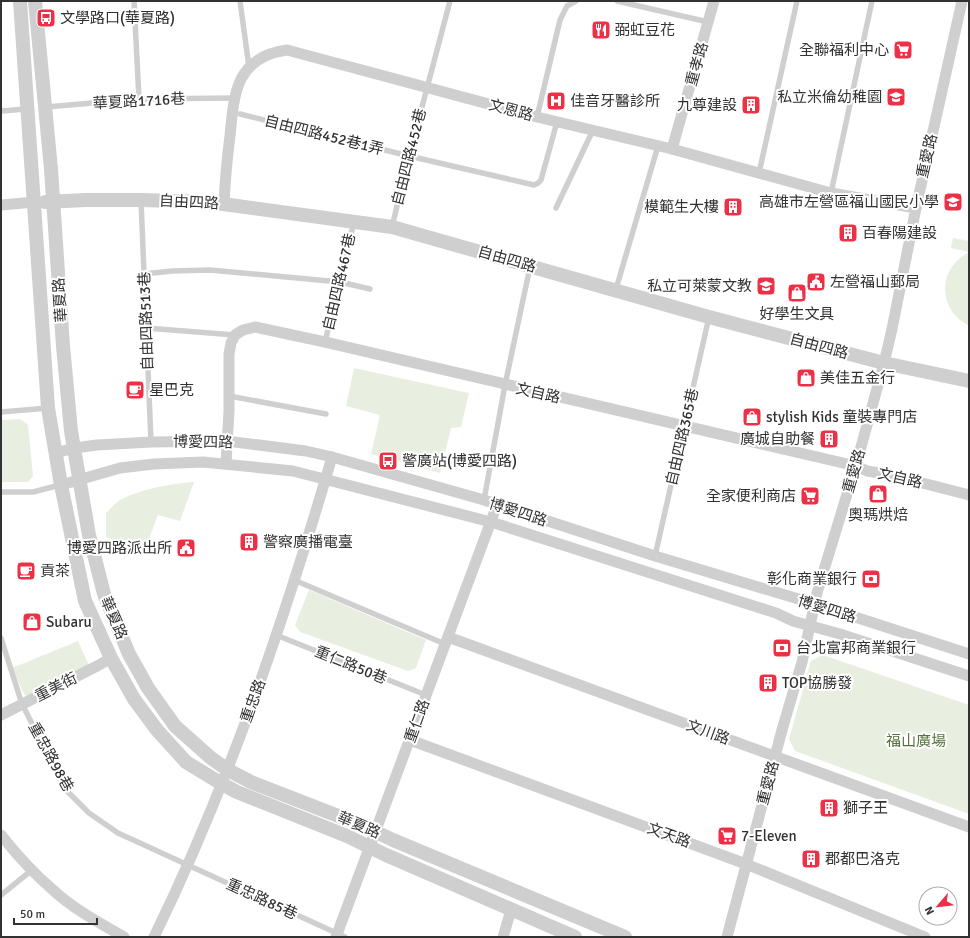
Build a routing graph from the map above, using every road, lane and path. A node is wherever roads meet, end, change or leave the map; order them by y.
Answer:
1 (20, 1) edge
2 (35, 1) edge
3 (134, 1) edge
4 (240, 1) edge
5 (450, 1) edge
6 (576, 1) edge
7 (617, 1) edge
8 (714, 1) edge
9 (797, 1) edge
10 (872, 1) edge
11 (962, 1) edge
12 (709, 22) junction
13 (249, 67) junction
14 (427, 87) junction
15 (234, 98) junction
16 (139, 99) junction
17 (45, 107) junction
18 (28, 108) junction
19 (1, 111) edge
20 (240, 114) dead end
21 (537, 117) junction
22 (557, 122) junction
23 (593, 130) junction
24 (658, 146) junction
25 (672, 149) junction
26 (409, 156) junction
27 (759, 173) junction
28 (830, 193) junction
29 (141, 200) junction
30 (53, 201) junction
31 (35, 202) junction
32 (224, 204) junction
33 (1, 206) edge
34 (556, 208) dead end
35 (916, 208) junction
36 (354, 221) junction
37 (392, 227) junction
38 (530, 266) junction
39 (144, 274) junction
40 (340, 282) junction
41 (370, 289) dead end
42 (616, 290) junction
43 (709, 317) junction
44 (146, 328) junction
45 (236, 335) junction
46 (325, 342) junction
47 (884, 363) junction
48 (969, 381) edge
49 (505, 385) junction
50 (229, 396) junction
51 (48, 408) junction
52 (1, 412) edge
53 (326, 414) dead end
54 (684, 426) junction
55 (227, 441) junction
56 (152, 442) junction
57 (74, 448) junction
58 (55, 454) junction
59 (332, 457) junction
60 (226, 464) junction
61 (856, 466) junction
62 (79, 479) junction
63 (326, 479) junction
64 (61, 485) junction
65 (1, 492) edge
66 (969, 495) edge
67 (484, 500) junction
68 (497, 505) junction
69 (491, 522) junction
70 (655, 556) junction
71 (294, 580) junction
72 (815, 604) junction
73 (810, 625) junction
74 (276, 635) junction
75 (1, 638) edge
76 (447, 641) junction
77 (969, 654) edge
78 (111, 658) junction
79 (969, 676) edge
80 (426, 695) junction
81 (22, 704) junction
82 (1, 715) edge
83 (410, 740) junction
84 (775, 756) junction
85 (228, 770) junction
86 (222, 784) junction
87 (969, 827) edge
88 (375, 831) junction
89 (1, 835) edge
90 (370, 846) junction
91 (746, 864) junction
92 (187, 865) junction
93 (32, 870) junction
94 (1, 895) edge
95 (511, 910) junction
96 (339, 936) edge
97 (124, 937) edge
98 (154, 937) edge
99 (503, 937) edge
100 (575, 937) edge
101 (625, 937) edge
102 (727, 937) edge
103 (925, 937) edge

1 - 18 street, 華夏路
2 - 17 street, 華夏路
3 - 16 lane
4 - 13 lane
5 - 14 lane, 自由四路452巷
6 - 21 lane
7 - 12 lane
8 - 12 street, 重孝路
9 - 27 lane
10 - 28 lane
11 - 35 street, 重愛路
12 - 25 street, 重孝路
13 - 14 street, 文恩路
13 - 15 street, 文恩路
14 - 21 street, 文恩路
14 - 26 lane, 自由四路452巷
15 - 16 lane, 華夏路1716巷
15 - 32 street, 文恩路
16 - 17 lane, 華夏路1716巷
17 - 30 street, 華夏路
18 - 19 lane
18 - 31 street, 華夏路
20 - 26 lane, 自由四路452巷1弄
21 - 22 street, 文恩路
22 - 23 street, 文恩路
22 - 26 lane, 自由四路452巷1弄
23 - 24 street, 文恩路
23 - 34 lane
24 - 25 street, 文恩路
24 - 42 lane
25 - 27 street, 文恩路
26 - 37 lane, 自由四路452巷
27 - 28 street, 文恩路
28 - 35 street, 文恩路
29 - 30 street, 自由四路
29 - 32 street, 自由四路
29 - 39 lane, 自由四路513巷
30 - 31 street, 自由四路
30 - 57 street, 華夏路
31 - 33 street
31 - 51 street, 華夏路
32 - 36 street, 自由四路
35 - 47 street, 重愛路
36 - 37 street, 自由四路
36 - 40 lane, 自由四路467巷
37 - 38 street, 自由四路
38 - 42 street, 自由四路
38 - 49 lane
39 - 40 lane
39 - 44 lane, 自由四路513巷
40 - 41 lane
40 - 46 lane, 自由四路467巷
42 - 43 street, 自由四路
43 - 47 street, 自由四路
43 - 54 lane, 自由四路365巷
44 - 45 lane
44 - 56 lane, 自由四路513巷
45 - 46 street, 文自路
45 - 50 street
46 - 49 street, 文自路
47 - 48 street, 自由四路
47 - 61 street, 重愛路
49 - 54 street, 文自路
49 - 67 lane
50 - 53 lane
50 - 55 street
51 - 52 lane
51 - 58 street, 華夏路
54 - 61 street, 文自路
54 - 70 lane, 自由四路365巷
55 - 56 street, 博愛四路
55 - 59 street, 博愛四路
55 - 60 street
56 - 57 street, 博愛四路
57 - 58 street, 博愛四路
57 - 62 street, 華夏路
58 - 64 street, 華夏路
59 - 63 street, 重忠路
59 - 67 street, 博愛四路
60 - 62 street, 博愛四路
60 - 63 street, 博愛四路
61 - 66 street, 文自路
61 - 72 street, 重愛路
62 - 64 street, 博愛四路
62 - 85 street, 華夏路
63 - 69 street, 博愛四路
63 - 71 street, 重忠路
64 - 65 lane
64 - 78 street, 華夏路
67 - 68 street, 博愛四路
68 - 69 street, 重仁路
68 - 70 street, 博愛四路
69 - 73 street, 博愛四路
69 - 76 street, 重仁路
70 - 72 street, 博愛四路
71 - 74 street, 重忠路
71 - 76 lane
72 - 73 street, 重愛路
72 - 77 street, 博愛四路
73 - 79 street, 博愛四路
73 - 84 street, 重愛路
74 - 80 lane, 重仁路50巷
74 - 85 street, 重忠路
75 - 81 lane, 重忠路98巷
76 - 80 street, 重仁路
76 - 84 street, 文川路
78 - 81 street, 重美街
78 - 86 street, 華夏路
80 - 83 street, 重仁路
81 - 82 street, 重美街
81 - 92 lane, 重忠路98巷
83 - 88 street, 重仁路
83 - 91 street, 文天路
84 - 87 street, 文川路
84 - 91 street, 重愛路
85 - 86 street, 重忠路
85 - 88 street, 華夏路
86 - 90 street, 華夏路
86 - 92 street, 重忠路
88 - 90 street, 重仁路
88 - 101 street, 華夏路
89 - 93 street
90 - 95 street, 華夏路
90 - 96 street, 重仁路
91 - 102 street, 重愛路
91 - 103 street, 文天路
92 - 96 lane, 重忠路85巷
92 - 98 street, 重忠路
93 - 94 lane
93 - 97 street
95 - 99 street
95 - 100 street, 華夏路

